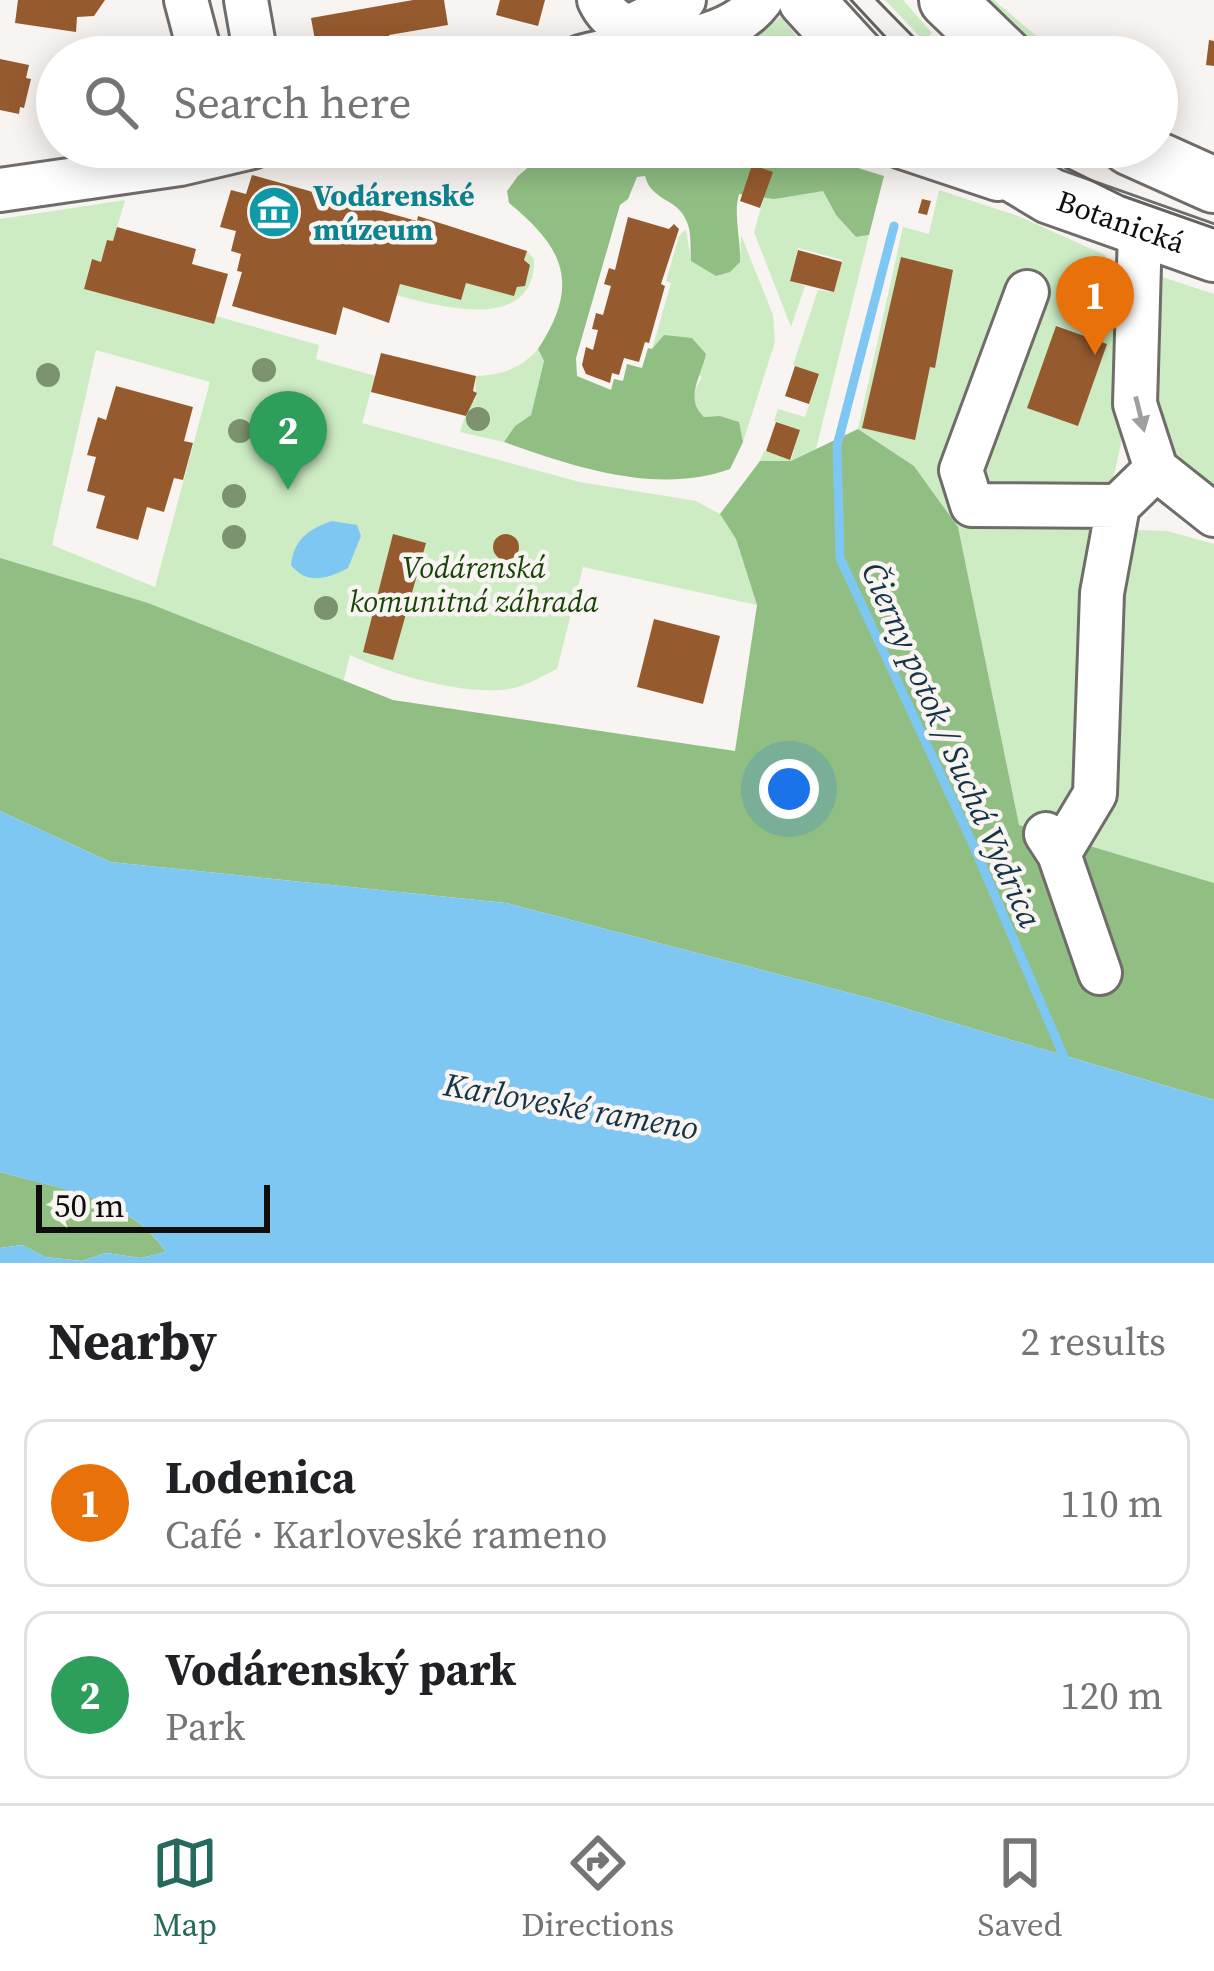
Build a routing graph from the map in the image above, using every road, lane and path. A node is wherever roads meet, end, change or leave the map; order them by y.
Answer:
1 (186, 0) edge
2 (246, 0) edge
3 (761, 0) edge
4 (806, 0) edge
5 (947, 0) edge
6 (641, 22) edge
7 (195, 36) edge
8 (252, 36) edge
9 (839, 36) edge
10 (984, 36) edge
11 (154, 168) edge
12 (965, 168) edge
13 (1003, 168) edge
14 (1176, 168) edge
15 (0, 169) edge
16 (45, 185) junction
17 (1214, 185) edge
18 (0, 190) edge
19 (1049, 196) junction
20 (1140, 230) junction
21 (1214, 254) edge
22 (1027, 292) dead end
23 (1156, 469) junction
24 (1118, 506) junction
25 (1214, 515) edge
26 (1100, 974) dead end

1 - 7 street
2 - 8 street
3 - 6 street
4 - 9 main road
5 - 10 main road
11 - 16 street
12 - 19 street
13 - 19 main road, Botanická
14 - 17 main road
15 - 16 street
16 - 18 street
19 - 20 main road, Botanická
20 - 21 main road, Botanická
20 -> 23 street
22 - 24 street
23 - 24 street
23 - 25 street
24 - 26 street

